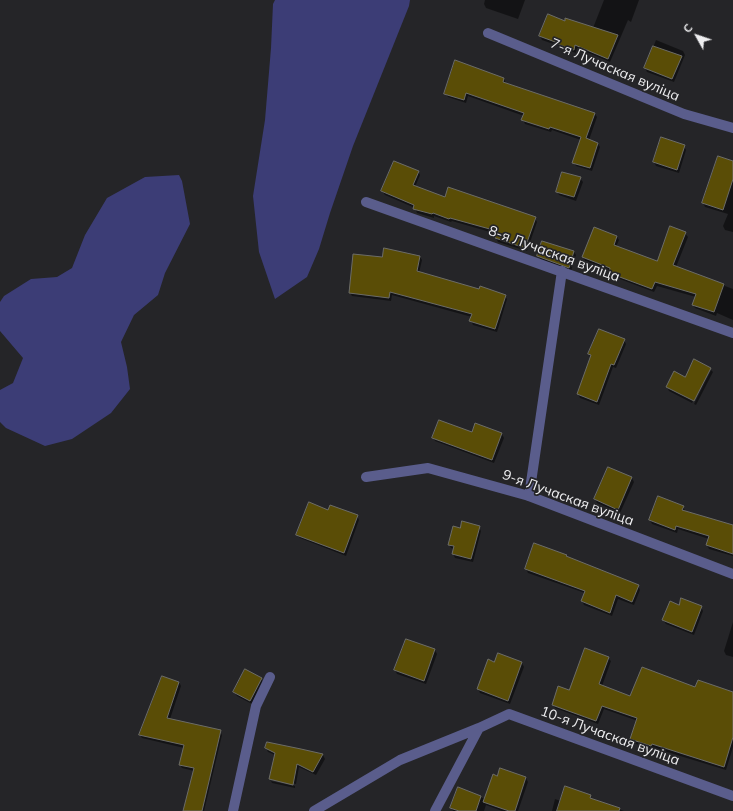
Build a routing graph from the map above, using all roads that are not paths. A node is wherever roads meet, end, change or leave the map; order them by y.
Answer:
1 (488, 33) dead end
2 (733, 128) edge
3 (366, 202) dead end
4 (562, 271) junction
5 (733, 333) edge
6 (366, 476) dead end
7 (530, 496) junction
8 (733, 574) edge
9 (270, 677) dead end
10 (479, 728) junction
11 (733, 796) edge
12 (233, 811) edge
13 (314, 811) edge
14 (435, 811) edge

1 - 2 street, 7-я Лучаская вуліца
3 - 4 street, 8-я Лучаская вуліца
4 - 5 street, 8-я Лучаская вуліца
4 - 7 street
6 - 7 street, 9-я Лучаская вуліца
7 - 8 street, 9-я Лучаская вуліца
9 - 12 street
10 - 11 street, 10-я Лучаская вуліца
10 - 13 street, 10-я Лучаская вуліца
10 - 14 street

